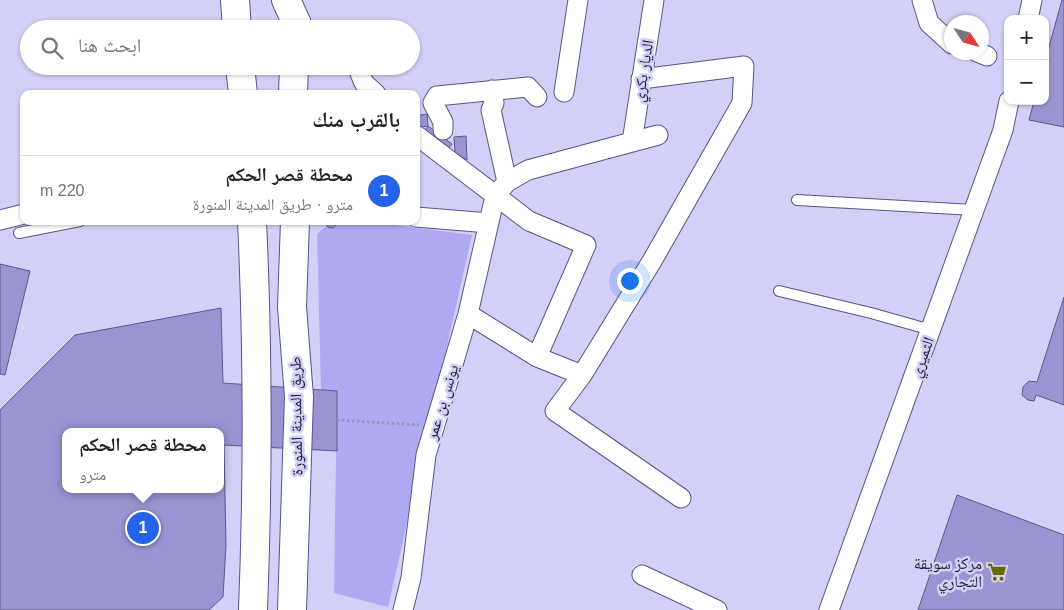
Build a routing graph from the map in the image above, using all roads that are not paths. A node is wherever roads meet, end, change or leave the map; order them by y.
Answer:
1 (286, 0) edge
2 (578, 0) edge
3 (654, 0) edge
4 (922, 0) edge
5 (1032, 0) edge
6 (1029, 15) edge
7 (296, 20) edge
8 (944, 36) edge
9 (241, 75) edge
10 (293, 75) edge
11 (641, 79) junction
12 (243, 90) edge
13 (292, 90) edge
14 (492, 90) junction
15 (564, 92) dead end
16 (537, 97) dead end
17 (1008, 105) edge
18 (443, 130) dead end
19 (658, 135) dead end
20 (420, 138) edge
21 (632, 142) junction
22 (501, 189) junction
23 (797, 200) dead end
24 (974, 210) junction
25 (20, 215) edge
26 (420, 216) edge
27 (0, 220) edge
28 (489, 223) junction
29 (60, 225) edge
30 (252, 225) edge
31 (295, 225) edge
32 (19, 233) dead end
33 (780, 291) dead end
34 (468, 314) junction
35 (931, 330) junction
36 (537, 357) junction
37 (582, 375) junction
38 (681, 498) dead end
39 (642, 575) dead end
40 (253, 610) edge
41 (292, 610) edge
42 (403, 610) edge
43 (717, 610) edge
44 (829, 610) edge

1 - 7 main road
2 - 15 street
3 - 11 street, الديار بكري
4 - 8 street
5 - 6 street
9 - 12 main road
10 - 13 main road
11 - 21 street, الديار بكري
11 - 37 street
14 - 16 street
14 - 18 street
14 - 22 street
17 - 24 street, الثميري
19 - 21 street
20 - 22 street
21 - 22 street
22 - 28 street, يونس بن عمر
22 - 36 street
23 - 24 lane
24 - 35 street, الثميري
25 - 27 street
26 - 28 street
28 - 34 street, يونس بن عمر
29 - 32 lane
30 - 40 main road
31 - 41 main road, طريق المدينة المنورة
33 - 35 lane
34 - 36 street
34 - 42 street, يونس بن عمر
35 - 44 street, الثميري
36 - 37 street
37 - 38 street
39 - 43 street

